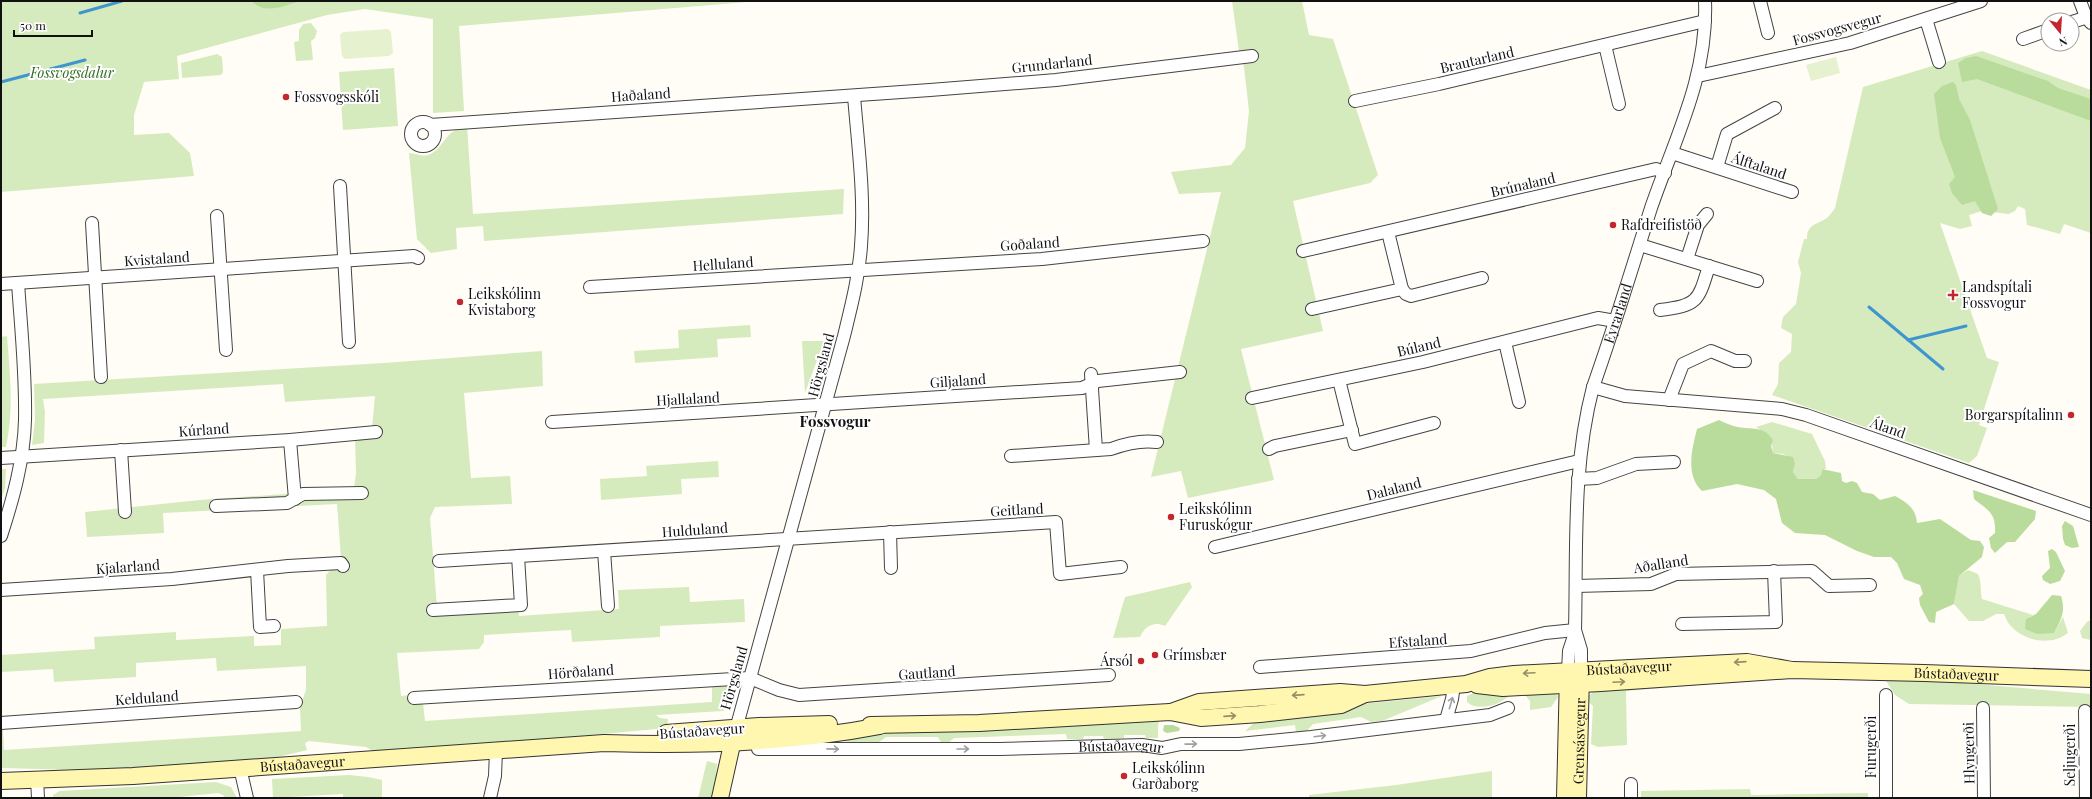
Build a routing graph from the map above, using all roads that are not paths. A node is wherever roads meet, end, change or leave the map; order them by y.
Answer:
1 (1705, 1) edge
2 (1760, 1) edge
3 (1981, 1) edge
4 (2080, 1) edge
5 (1926, 19) junction
6 (2089, 19) edge
7 (1705, 21) junction
8 (1768, 33) dead end
9 (2040, 33) edge
10 (2023, 39) dead end
11 (1604, 45) junction
12 (1252, 56) dead end
13 (1939, 62) dead end
14 (1698, 76) junction
15 (854, 96) junction
16 (1355, 102) dead end
17 (1619, 104) dead end
18 (1775, 108) dead end
19 (430, 124) dead end
20 (1672, 152) junction
21 (1717, 167) junction
22 (1665, 173) junction
23 (340, 186) dead end
24 (1792, 192) dead end
25 (1707, 214) dead end
26 (217, 216) dead end
27 (92, 223) dead end
28 (1388, 232) junction
29 (1203, 241) dead end
30 (1640, 244) junction
31 (1303, 251) dead end
32 (418, 258) dead end
33 (1687, 259) junction
34 (344, 262) junction
35 (1709, 266) junction
36 (220, 269) junction
37 (858, 270) junction
38 (95, 278) junction
39 (1482, 278) dead end
40 (1757, 281) dead end
41 (18, 283) junction
42 (1, 284) edge
43 (590, 287) dead end
44 (1402, 289) junction
45 (1312, 309) dead end
46 (1660, 310) dead end
47 (1615, 321) junction
48 (349, 342) dead end
49 (1505, 342) junction
50 (226, 350) dead end
51 (1745, 361) dead end
52 (1180, 372) dead end
53 (102, 377) dead end
54 (1091, 379) junction
55 (1339, 380) junction
56 (1593, 388) junction
57 (1252, 398) dead end
58 (1669, 400) junction
59 (1519, 402) dead end
60 (825, 405) junction
61 (552, 422) dead end
62 (1434, 423) dead end
63 (1352, 430) junction
64 (376, 432) dead end
65 (290, 440) junction
66 (1157, 442) dead end
67 (1269, 449) dead end
68 (121, 450) junction
69 (1096, 450) junction
70 (1011, 456) dead end
71 (21, 457) junction
72 (1, 458) edge
73 (1580, 461) junction
74 (1674, 462) dead end
75 (1578, 479) junction
76 (362, 493) dead end
77 (295, 499) junction
78 (216, 506) dead end
79 (125, 512) dead end
80 (2091, 515) edge
81 (890, 532) junction
82 (1, 536) edge
83 (789, 538) junction
84 (1215, 547) dead end
85 (604, 551) junction
86 (518, 556) junction
87 (438, 561) dead end
88 (343, 566) dead end
89 (1121, 567) dead end
90 (892, 568) dead end
91 (257, 570) junction
92 (1774, 571) junction
93 (1870, 585) dead end
94 (1576, 586) junction
95 (1, 590) edge
96 (608, 606) dead end
97 (433, 610) dead end
98 (1682, 624) dead end
99 (274, 626) dead end
100 (1575, 632) junction
101 (1260, 667) dead end
102 (1109, 675) dead end
103 (750, 678) junction
104 (1574, 678) junction
105 (2091, 678) edge
106 (1460, 685) junction
107 (1886, 695) dead end
108 (414, 698) dead end
109 (296, 702) dead end
110 (1508, 708) dead end
111 (1983, 708) dead end
112 (2085, 711) dead end
113 (1446, 720) junction
114 (1, 724) edge
115 (735, 735) junction
116 (796, 737) junction
117 (758, 749) dead end
118 (496, 751) junction
119 (240, 768) junction
120 (37, 779) junction
121 (1, 781) edge
122 (1630, 784) dead end
123 (38, 798) edge
124 (247, 798) edge
125 (490, 798) edge
126 (720, 798) edge
127 (1566, 798) edge
128 (1578, 798) edge
129 (1631, 798) edge
130 (1886, 798) edge
131 (1984, 798) edge
132 (2086, 798) edge

1 - 7 street, Eyrarland
2 - 8 street
3 - 5 street, Fossvogsvegur
4 - 6 street
5 - 13 street
5 - 14 street, Fossvogsvegur
7 - 11 street, Brautarland
7 - 14 street, Eyrarland
9 - 10 street
11 - 16 street, Brautarland
11 - 17 street
12 - 15 street, Grundarland
14 - 20 street, Eyrarland
15 - 19 street, Haðaland
15 - 37 street, Hörgsland
18 - 21 street, Álftaland
20 - 21 street, Álftaland
20 - 22 street, Eyrarland
21 - 24 street, Álftaland
22 - 28 street, Brúnaland
22 - 30 street, Eyrarland
23 - 34 street
25 - 33 street
26 - 36 street
27 - 38 street
28 - 31 street, Brúnaland
28 - 44 street
29 - 37 street, Goðaland
30 - 33 street
30 - 47 street, Eyrarland
32 - 34 street, Kvistaland
33 - 35 street
34 - 36 street, Kvistaland
34 - 48 street
35 - 40 street
35 - 46 street
36 - 38 street, Kvistaland
36 - 50 street
37 - 43 street, Helluland
37 - 60 street, Hörgsland
38 - 41 street, Kvistaland
38 - 53 street
39 - 44 street
41 - 42 street, Kvistaland
41 - 71 street
44 - 45 street
47 - 49 street, Búland
47 - 56 street, Eyrarland
49 - 55 street, Búland
49 - 59 street
51 - 58 street
52 - 54 street, Giljaland
54 - 60 street, Giljaland
54 - 69 street
55 - 57 street, Búland
55 - 63 street
56 - 58 street, Áland
56 - 73 street, Eyrarland
58 - 80 street, Áland
60 - 61 street, Hjallaland
60 - 83 street, Hörgsland
62 - 63 street
63 - 67 street
64 - 65 street, Kúrland
65 - 68 street, Kúrland
65 - 77 street
66 - 69 street
68 - 71 street, Kúrland
68 - 79 street
69 - 70 street
71 - 72 street, Kúrland
71 - 82 street
73 - 75 street, Eyrarland
73 - 84 street, Dalaland
74 - 75 street
75 - 94 street, Eyrarland
76 - 77 street
77 - 78 street
81 - 83 street, Geitland
81 - 89 street, Geitland
81 - 90 street
83 - 85 street, Hulduland
83 - 103 street, Hörgsland
85 - 86 street, Hulduland
85 - 96 street
86 - 87 street, Hulduland
86 - 97 street
88 - 91 street, Kjalarland
91 - 95 street, Kjalarland
91 - 99 street
92 - 93 street, Aðalland
92 - 94 street, Aðalland
92 - 98 street
94 - 100 street, Eyrarland
100 - 101 street, Efstaland
100 - 104 street, Eyrarland
102 - 103 street, Gautland
103 - 108 street, Hörðaland
103 - 115 street, Hörgsland
104 - 105 main road, Bústaðavegur
104 - 106 main road, Bústaðavegur
104 - 127 main road, Grensásvegur
104 - 128 main road, Grensásvegur
113 -> 106 street
106 - 116 main road, Bústaðavegur
107 - 130 street, Furugerði
109 - 114 street, Kelduland
110 - 113 street, Bústaðavegur
111 - 131 street, Hlyngerði
112 - 132 street, Seljugerði
116 -> 113 street, Bústaðavegur
115 - 116 main road, Bústaðavegur
115 - 118 main road, Bústaðavegur
115 - 126 main road
116 - 117 street, Bústaðavegur
118 - 119 main road, Bústaðavegur
118 - 125 street
119 - 120 main road, Bústaðavegur
119 - 124 street
120 - 121 main road, Bústaðavegur
120 - 123 street
122 - 129 street

